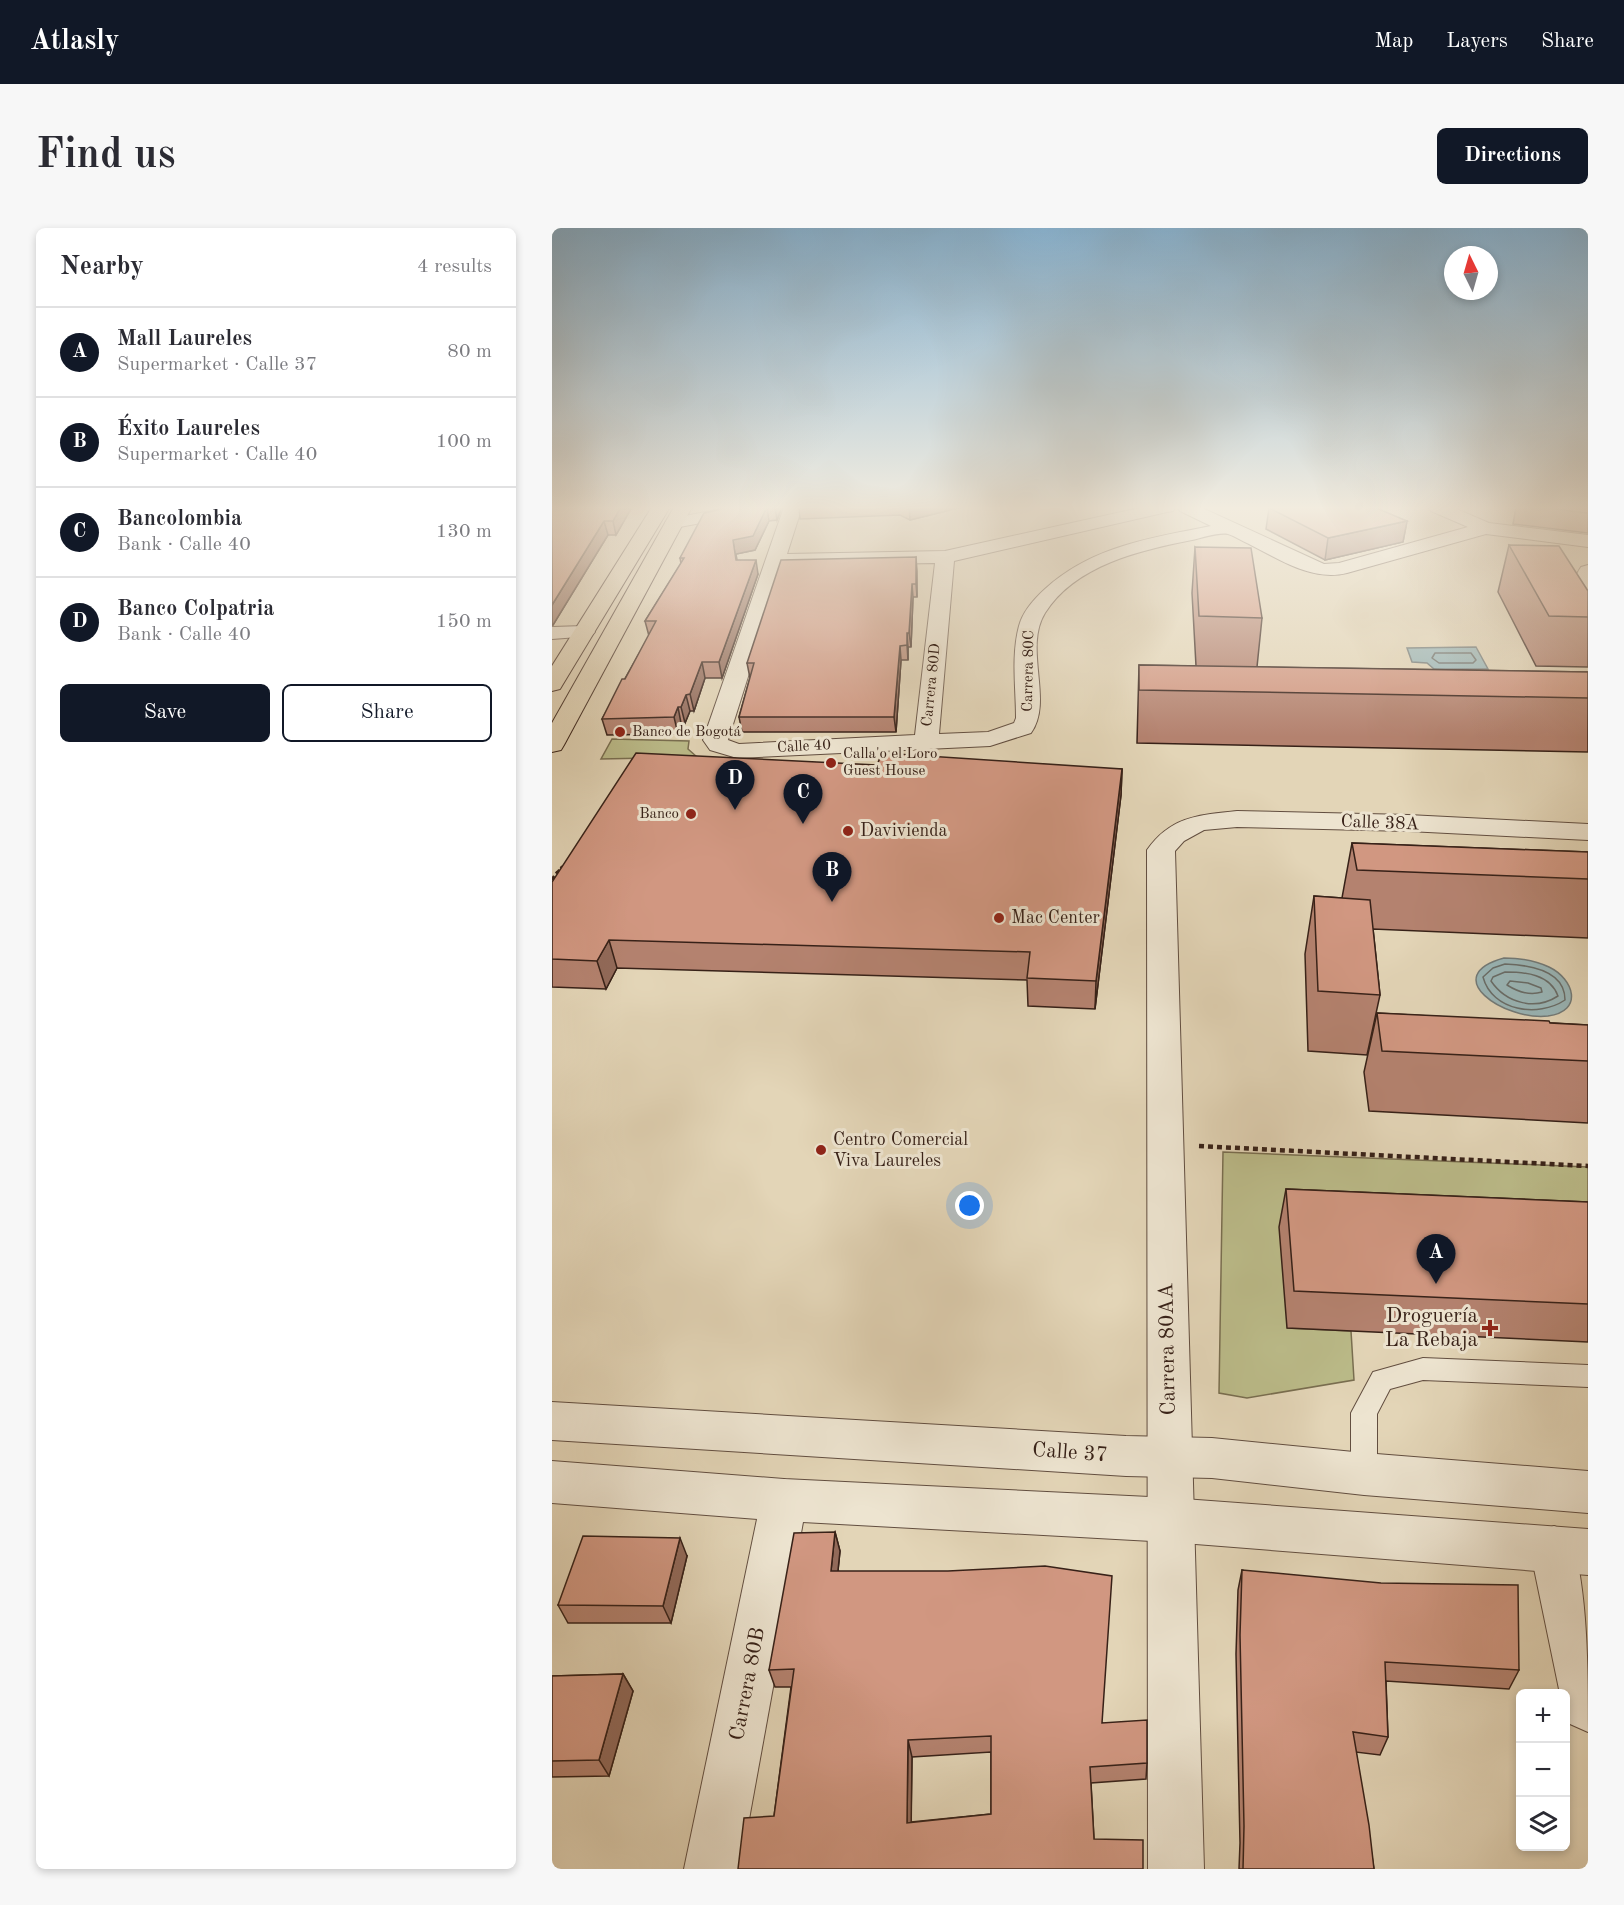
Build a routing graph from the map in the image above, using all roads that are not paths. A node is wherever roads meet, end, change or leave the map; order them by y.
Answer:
1 (620, 584) edge
2 (643, 584) edge
3 (767, 584) edge
4 (942, 584) edge
5 (1061, 584) edge
6 (1584, 584) edge
7 (1588, 624) edge
8 (584, 632) junction
9 (552, 633) edge
10 (552, 684) edge
11 (926, 741) junction
12 (552, 745) edge
13 (1588, 832) edge
14 (1174, 835) joint
15 (1588, 1376) edge
16 (552, 1421) edge
17 (1169, 1458) junction
18 (1364, 1474) junction
19 (552, 1482) edge
20 (1588, 1492) edge
21 (784, 1500) junction
22 (1170, 1520) junction
23 (1571, 1550) edge
24 (1588, 1706) edge
25 (712, 1869) edge
26 (1176, 1869) edge

1 - 8 main road
2 - 12 main road
3 - 11 street, Calle 40
4 - 11 street, Carrera 80D
5 - 11 street, Carrera 80C
6 - 7 street
8 - 9 street
8 - 10 main road
13 - 14 street, Calle 38A
14 - 17 street, Carrera 80AA
15 - 18 lane
16 - 17 street, Calle 37
17 - 18 street, Calle 37
17 - 22 street, Carrera 80AA
18 - 20 street, Calle 37
19 - 21 street
21 - 22 street
21 - 25 street, Carrera 80B
22 - 23 street
22 - 26 street, Carrera 80AA
23 - 24 street

